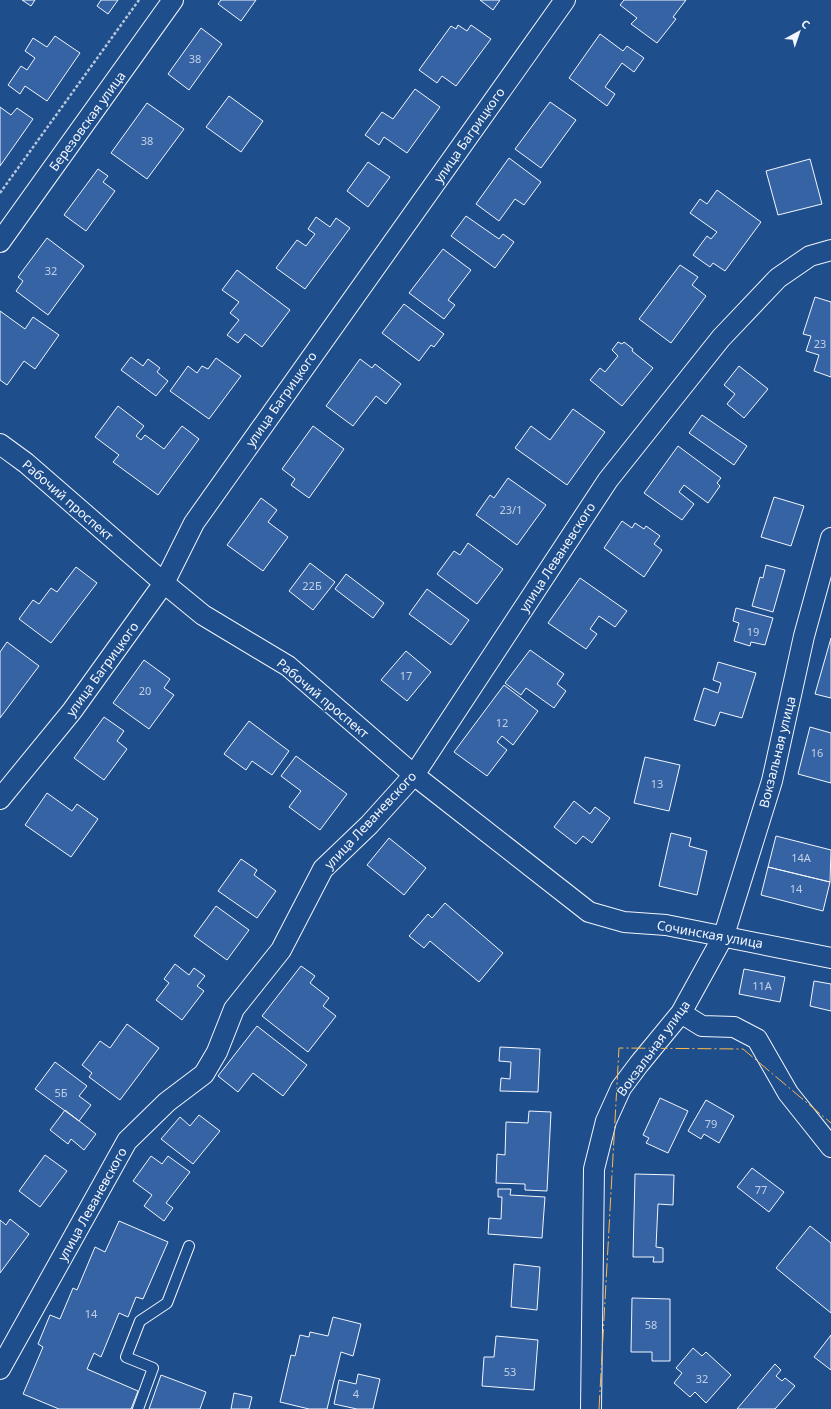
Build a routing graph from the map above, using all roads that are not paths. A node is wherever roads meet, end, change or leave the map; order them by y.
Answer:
1 (173, 0) edge
2 (565, 0) edge
3 (0, 242) edge
4 (831, 250) edge
5 (0, 444) edge
6 (831, 538) edge
7 (164, 584) junction
8 (414, 775) junction
9 (0, 799) edge
10 (589, 912) joint
11 (724, 935) junction
12 (831, 958) edge
13 (681, 1013) junction
14 (831, 1148) edge
15 (189, 1246) dead end
16 (0, 1369) edge
17 (138, 1409) edge
18 (591, 1409) edge

1 - 3 street, Березовская улица
2 - 7 street, улица Багрицкого
4 - 8 street, улица Леваневского
5 - 7 street, Рабочий проспект
6 - 11 street, Вокзальная улица
7 - 8 street, Рабочий проспект
7 - 9 street, улица Багрицкого
8 - 10 street, Рабочий проспект
8 - 16 street, улица Леваневского
10 - 11 street, Сочинская улица
11 - 12 street, Сочинская улица
11 - 13 street, Вокзальная улица
13 - 14 street
13 - 18 street, Вокзальная улица
15 - 17 lane

